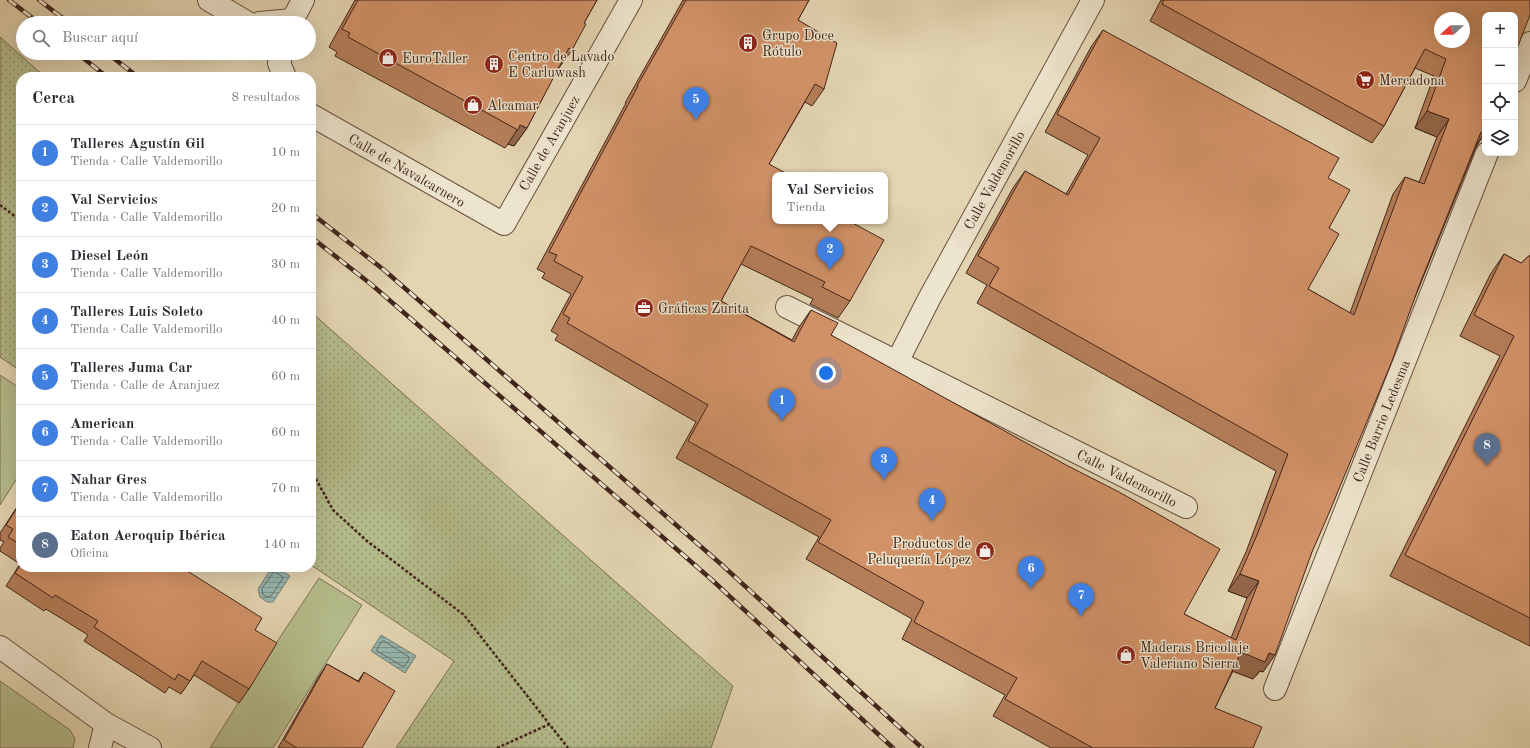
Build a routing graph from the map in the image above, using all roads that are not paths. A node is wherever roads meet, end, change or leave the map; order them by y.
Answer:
1 (209, 0) edge
2 (303, 0) edge
3 (631, 0) edge
4 (1093, 0) edge
5 (236, 16) edge
6 (295, 16) edge
7 (1530, 43) edge
8 (280, 60) edge
9 (283, 72) edge
10 (1518, 73) edge
11 (316, 118) edge
12 (1486, 156) edge
13 (504, 224) joint
14 (787, 307) dead end
15 (897, 362) junction
16 (1186, 507) dead end
17 (0, 647) edge
18 (1275, 689) dead end
19 (106, 724) junction
20 (100, 748) edge
21 (150, 748) edge

1 - 5 street
2 - 6 street
3 - 13 street, Calle de Aranjuez
4 - 15 street, Calle Valdemorillo
7 - 10 street
8 - 9 street
11 - 13 street, Calle de Navalcarnero
12 - 18 street, Calle Barrio Ledesma
14 - 15 street, Calle Valdemorillo
15 - 16 street, Calle Valdemorillo
17 - 19 street
19 - 20 street
19 - 21 street

